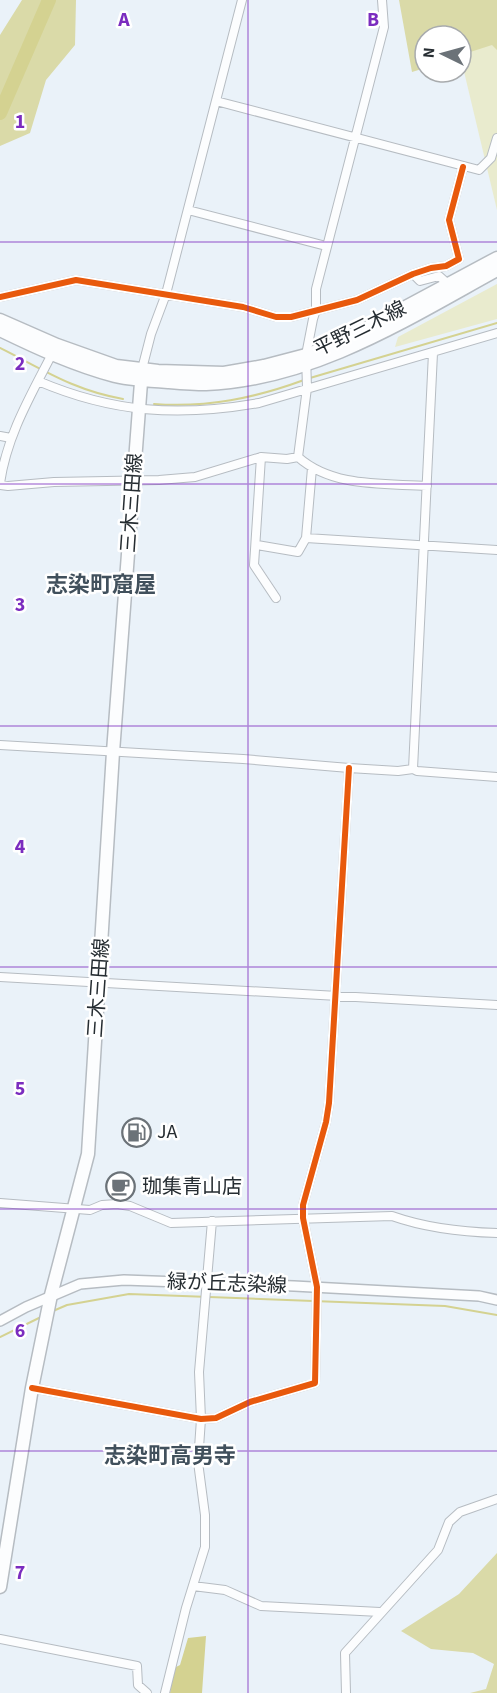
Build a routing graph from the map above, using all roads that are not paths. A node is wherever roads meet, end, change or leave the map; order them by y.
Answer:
1 (242, 0) edge
2 (382, 0) edge
3 (216, 101) junction
4 (354, 138) junction
5 (497, 138) edge
6 (463, 167) junction
7 (188, 210) junction
8 (326, 246) junction
9 (497, 258) edge
10 (497, 270) edge
11 (413, 274) junction
12 (448, 284) junction
13 (166, 294) junction
14 (0, 297) edge
15 (316, 310) junction
16 (0, 321) edge
17 (0, 330) edge
18 (497, 333) edge
19 (54, 350) junction
20 (433, 352) junction
21 (306, 361) junction
22 (142, 374) junction
23 (39, 379) junction
24 (307, 388) junction
25 (139, 410) junction
26 (0, 436) edge
27 (11, 438) junction
28 (261, 457) junction
29 (298, 457) junction
30 (312, 468) junction
31 (134, 481) junction
32 (0, 484) edge
33 (427, 486) junction
34 (306, 538) junction
35 (257, 544) junction
36 (424, 546) junction
37 (497, 550) edge
38 (276, 598) dead end
39 (0, 745) edge
40 (113, 752) junction
41 (349, 768) junction
42 (413, 769) junction
43 (497, 777) edge
44 (0, 977) edge
45 (99, 982) junction
46 (334, 996) junction
47 (497, 1005) edge
48 (0, 1203) edge
49 (75, 1208) junction
50 (303, 1218) junction
51 (212, 1221) junction
52 (497, 1233) edge
53 (206, 1282) junction
54 (317, 1287) junction
55 (51, 1295) junction
56 (497, 1300) edge
57 (0, 1321) edge
58 (32, 1388) junction
59 (201, 1419) junction
60 (497, 1499) edge
61 (193, 1586) junction
62 (0, 1587) edge
63 (381, 1612) junction
64 (0, 1639) edge
65 (147, 1693) edge
66 (165, 1693) edge
67 (346, 1693) edge

1 - 3 street
2 - 4 street
3 - 4 street
3 - 7 street
4 - 6 street
4 - 8 street
5 - 6 street
6 - 11 street
7 - 8 street
7 - 13 street
8 - 15 street
9 - 12 main road, 平野三木線
10 - 21 main road, 平野三木線
11 - 12 street
11 - 15 street
12 - 21 main road, 平野三木線
13 - 14 street
13 - 15 street
13 - 22 street
15 - 21 street
16 - 19 main road
17 - 19 main road
18 - 20 street
19 - 22 main road
19 - 23 street
20 - 24 street
20 - 33 street
21 - 22 main road, 平野三木線
21 - 24 street
22 - 25 main road, 三木三田線
23 - 25 street
23 - 27 street
24 - 25 street
24 - 29 street
25 - 31 main road, 三木三田線
26 - 27 street
27 - 32 street
28 - 29 street
28 - 31 street
28 - 35 street
29 - 30 street
30 - 33 street
30 - 34 street
31 - 32 street
31 - 40 main road, 三木三田線
33 - 36 street
34 - 35 street
34 - 36 street
35 - 38 street
36 - 37 street
36 - 42 street
39 - 40 street
40 - 41 street
40 - 45 main road, 三木三田線
41 - 42 street
41 - 46 street
42 - 43 street
44 - 45 street
45 - 46 street
45 - 49 main road, 三木三田線
46 - 47 street
46 - 50 street
48 - 49 street
49 - 51 street
49 - 55 main road, 三木三田線
50 - 51 street
50 - 52 street
50 - 54 street
51 - 53 street
53 - 54 street, 緑が丘志染線
53 - 55 street, 緑が丘志染線
53 - 59 street
54 - 56 street, 緑が丘志染線
54 - 59 street
55 - 57 street, 緑が丘志染線
55 - 58 main road, 三木三田線
58 - 59 street
58 - 62 main road, 三木三田線
59 - 61 street
60 - 63 street
61 - 63 street
61 - 66 street
63 - 67 street
64 - 65 street

